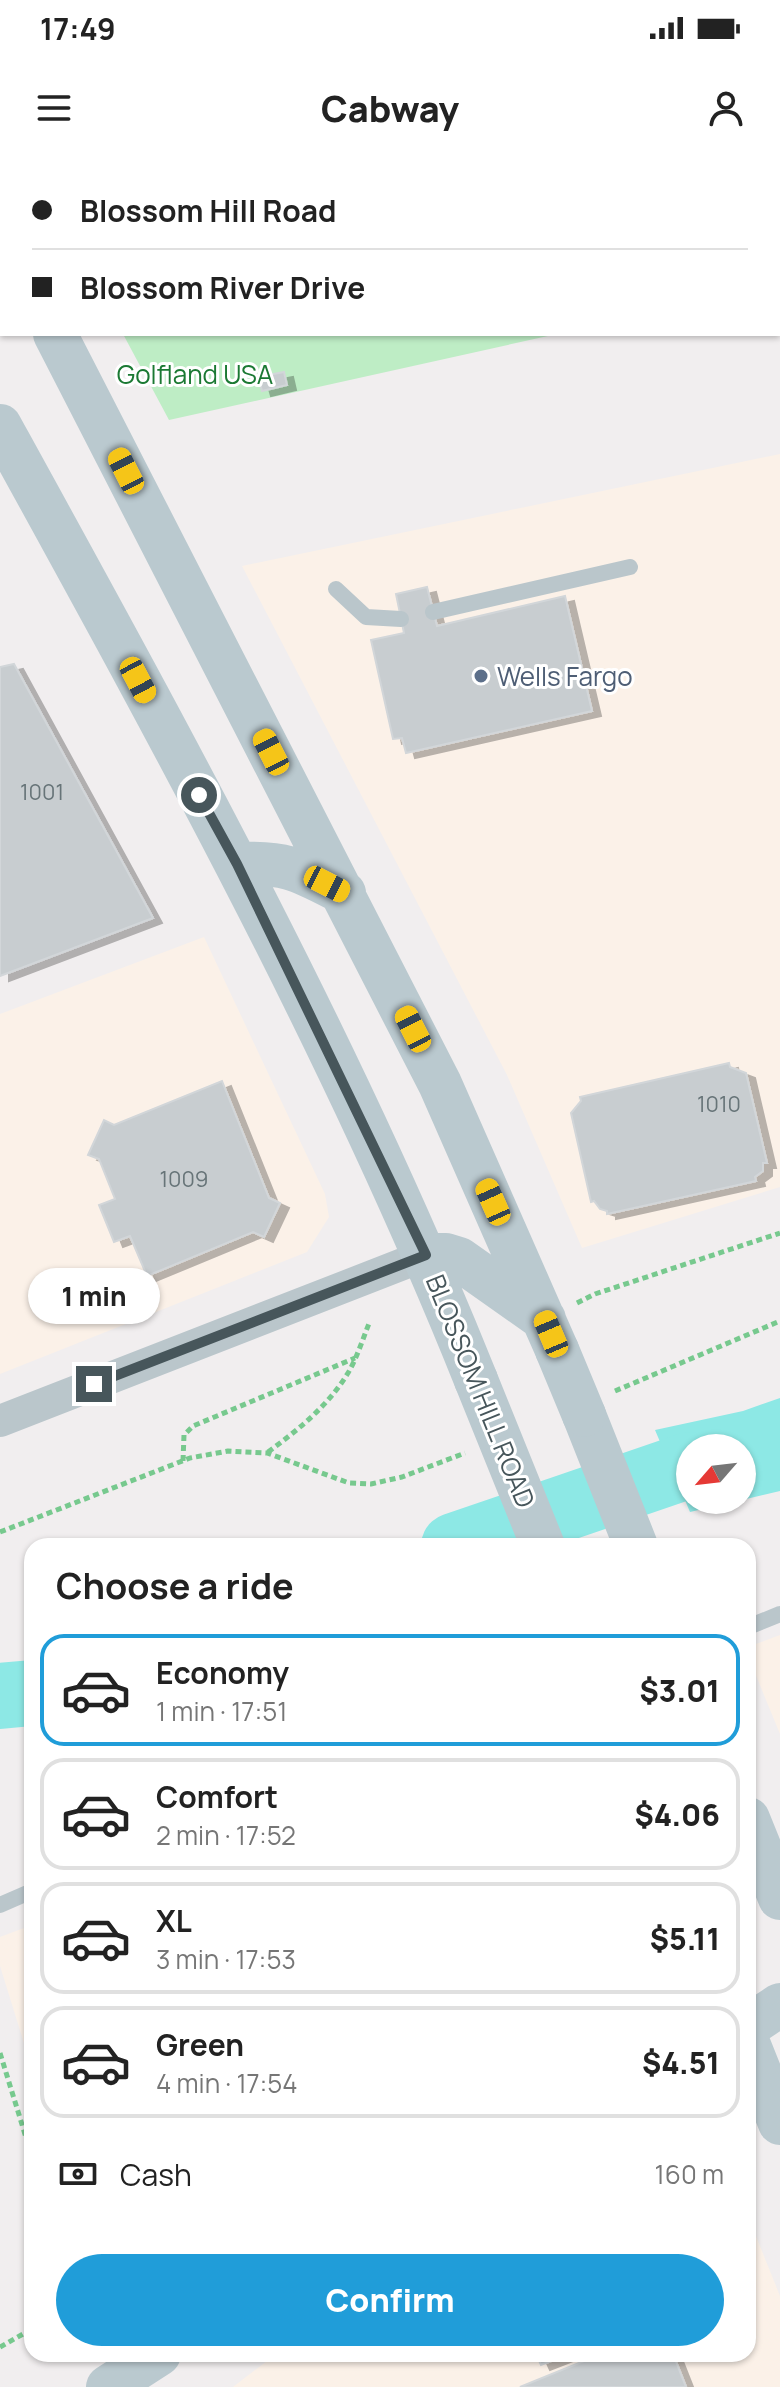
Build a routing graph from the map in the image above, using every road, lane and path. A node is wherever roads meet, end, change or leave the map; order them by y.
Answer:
1 (56, 336) edge
2 (0, 426) edge
3 (630, 567) dead end
4 (336, 589) dead end
5 (433, 612) dead end
6 (401, 619) dead end
7 (237, 864) junction
8 (344, 893) junction
9 (780, 1233) edge
10 (426, 1255) junction
11 (370, 1321) dead end
12 (780, 1321) edge
13 (551, 1334) junction
14 (355, 1358) junction
15 (611, 1392) dead end
16 (0, 1421) edge
17 (467, 1452) dead end
18 (267, 1453) junction
19 (183, 1461) junction
20 (0, 1532) edge
21 (540, 1538) edge
22 (633, 1538) edge
23 (780, 1614) edge
24 (756, 1624) edge
25 (756, 1839) edge
26 (24, 1894) edge
27 (780, 1898) edge
28 (0, 1905) edge
29 (780, 2005) edge
30 (756, 2021) edge
31 (0, 2053) edge
32 (756, 2063) edge
33 (780, 2123) edge
34 (24, 2131) edge
35 (24, 2334) edge
36 (0, 2347) edge
37 (147, 2362) edge
38 (108, 2387) edge

1 - 8 main road
2 - 7 main road, BLOSSOM HILL ROAD
3 - 5 lane
4 - 6 lane
7 - 8 main road
7 - 10 main road, BLOSSOM HILL ROAD
8 - 13 main road
9 - 13 path
10 - 13 main road
10 - 16 street
10 - 21 main road, BLOSSOM HILL ROAD, bridge
11 - 14 path
12 - 15 path
13 - 22 main road, bridge
14 - 18 path
14 - 19 path
17 - 18 path
18 - 19 path
19 - 20 path
23 - 24 lane
25 - 27 main road
26 - 28 lane
29 - 30 main road
31 - 34 path
32 - 33 main road
35 - 36 path
37 - 38 main road

